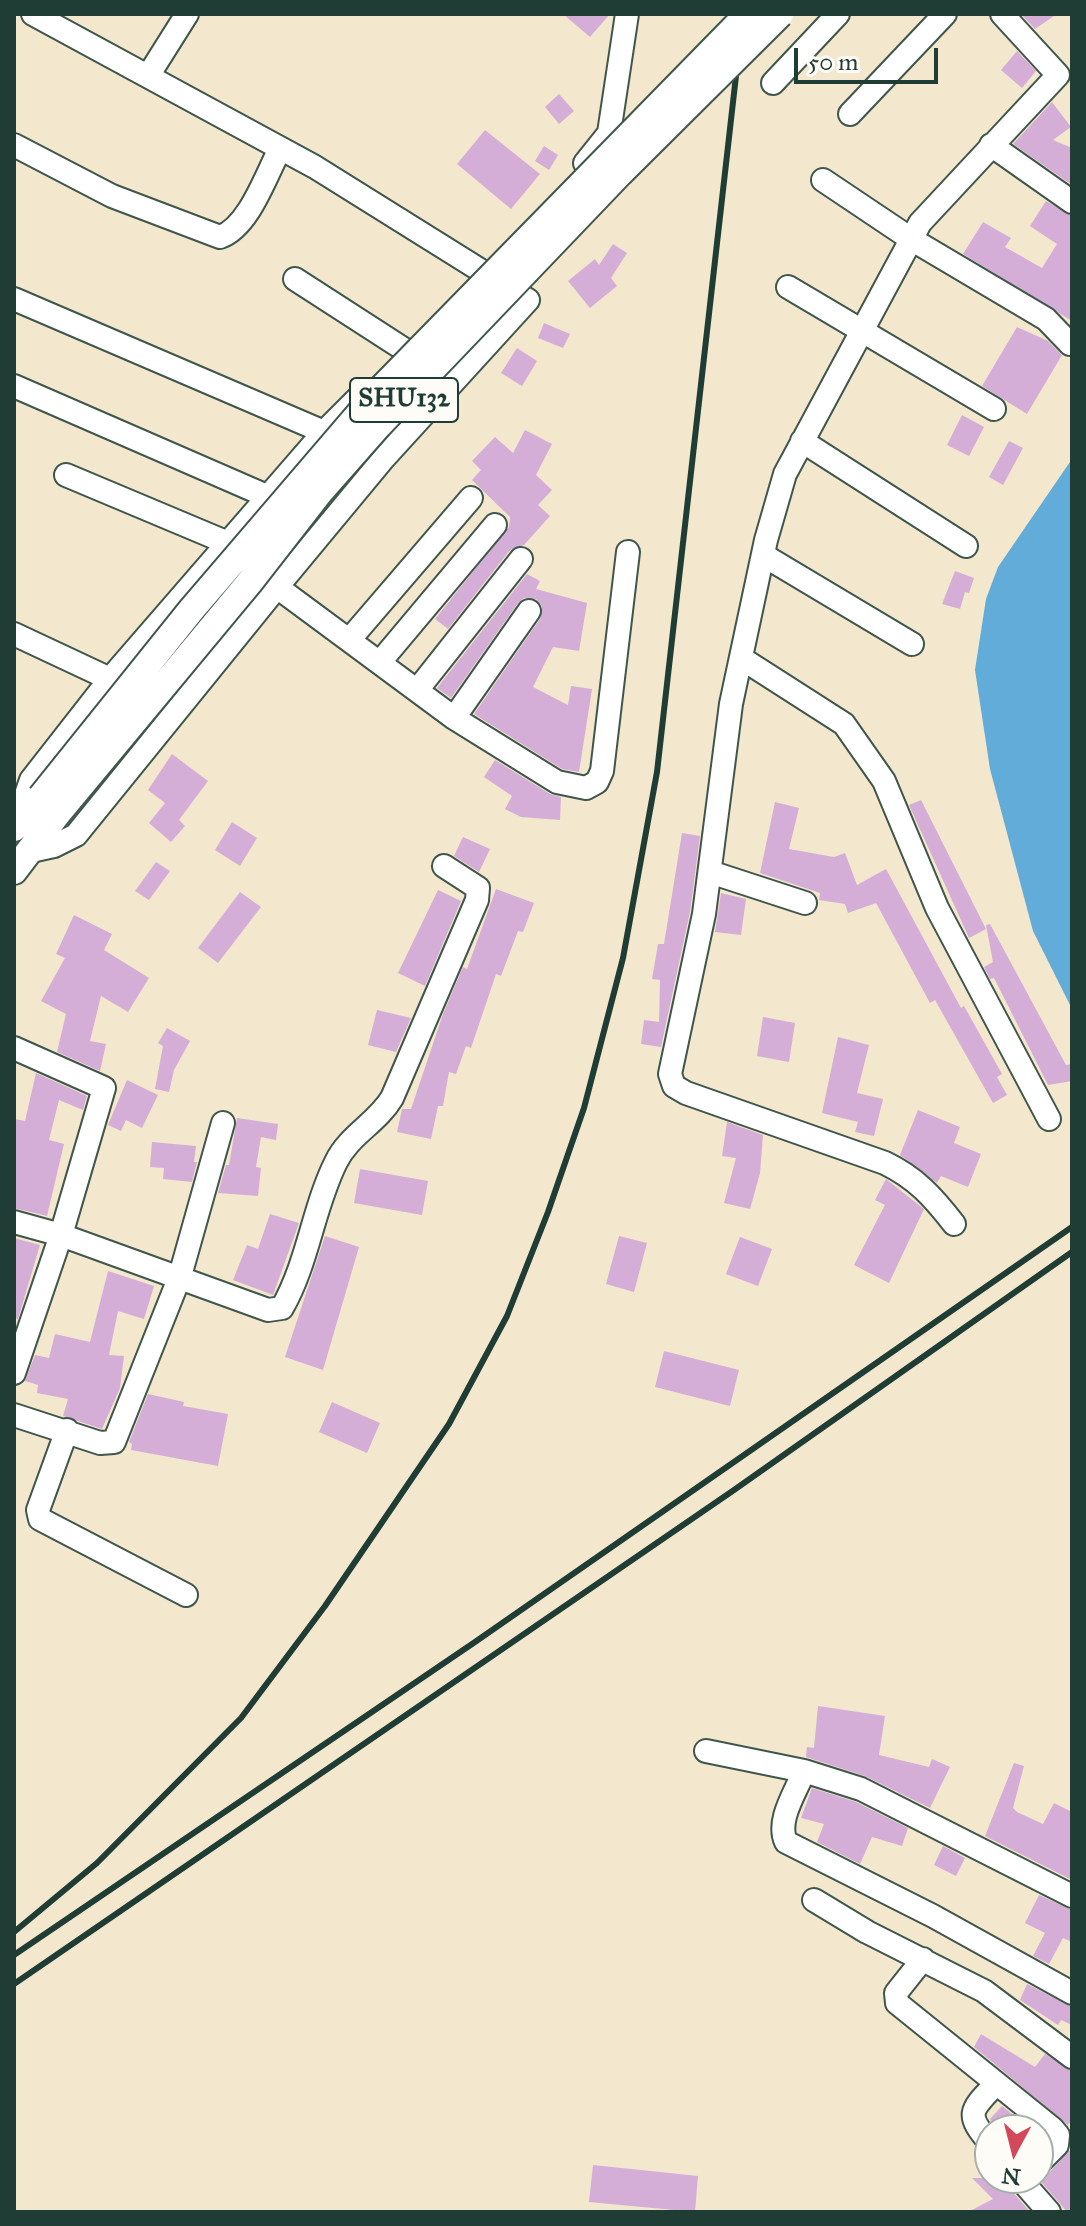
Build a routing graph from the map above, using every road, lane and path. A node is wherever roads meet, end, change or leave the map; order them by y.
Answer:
1 (33, 14) edge
2 (187, 14) edge
3 (627, 14) edge
4 (748, 14) edge
5 (780, 14) edge
6 (838, 14) edge
7 (945, 14) edge
8 (1002, 14) edge
9 (148, 76) junction
10 (1065, 78) edge
11 (773, 83) dead end
12 (850, 114) dead end
13 (14, 145) edge
14 (991, 145) junction
15 (280, 149) junction
16 (823, 180) dead end
17 (1072, 202) edge
18 (911, 239) junction
19 (483, 271) junction
20 (295, 279) dead end
21 (788, 287) dead end
22 (14, 299) edge
23 (859, 332) junction
24 (1070, 344) dead end
25 (405, 350) junction
26 (14, 386) edge
27 (994, 409) dead end
28 (324, 432) junction
29 (802, 441) junction
30 (66, 475) dead end
31 (269, 497) junction
32 (471, 498) dead end
33 (495, 525) dead end
34 (228, 543) junction
35 (966, 546) dead end
36 (628, 552) dead end
37 (763, 555) junction
38 (521, 559) dead end
39 (277, 587) junction
40 (529, 611) dead end
41 (14, 634) edge
42 (350, 639) junction
43 (912, 644) dead end
44 (741, 658) junction
45 (380, 662) junction
46 (110, 679) junction
47 (418, 689) junction
48 (454, 718) junction
49 (49, 805) junction
50 (14, 828) edge
51 (22, 861) edge
52 (444, 866) dead end
53 (710, 872) junction
54 (805, 903) dead end
55 (14, 1048) edge
56 (1049, 1119) dead end
57 (223, 1123) dead end
58 (14, 1222) edge
59 (954, 1224) dead end
60 (61, 1235) junction
61 (180, 1276) junction
62 (14, 1373) edge
63 (14, 1415) edge
64 (67, 1430) junction
65 (186, 1595) dead end
66 (706, 1751) dead end
67 (804, 1771) junction
68 (1072, 1896) edge
69 (814, 1900) dead end
70 (923, 1959) junction
71 (1072, 1993) edge
72 (1072, 2057) edge
73 (995, 2085) junction
74 (974, 2124) edge
75 (1065, 2130) edge
76 (1054, 2148) edge
77 (1034, 2194) edge
78 (1049, 2212) edge

1 - 9 street
2 - 9 street
3 - 19 street
4 - 49 main road, SHU132, bridge
5 - 49 main road, SHU132, bridge
6 - 11 street
7 - 12 street
8 - 10 street
9 - 15 street
10 - 14 street
13 - 15 street
14 - 17 street
14 - 18 street
15 - 19 street
16 - 18 street
18 - 23 street
18 - 24 street
19 - 25 street
19 - 39 street
20 - 25 street
21 - 23 street
22 - 28 street
23 - 27 street
23 - 29 street
25 - 28 street
26 - 31 street
28 - 31 street
29 - 35 street
29 - 37 street
30 - 34 street
31 - 34 street
32 - 42 street
33 - 45 street
34 - 46 street
36 - 48 street
37 - 43 street
37 - 44 street
38 - 47 street
39 - 42 street
39 - 51 street
40 - 48 street
41 - 46 street
42 - 45 street
44 - 53 street
44 - 56 street
45 - 47 street
46 - 50 street
47 - 48 street
49 - 50 main road, SHU132
49 - 51 main road, SHU132
52 - 61 street
53 - 54 street
53 - 59 street
55 - 60 street
57 - 61 street
58 - 60 street
60 - 61 street
60 - 62 street
61 - 64 street
63 - 64 street
64 - 65 street
66 - 67 street
67 - 68 street
67 - 71 street
69 - 70 street
70 - 72 street
70 - 73 street
73 - 74 street
73 - 75 street
75 - 76 street
77 - 78 street

